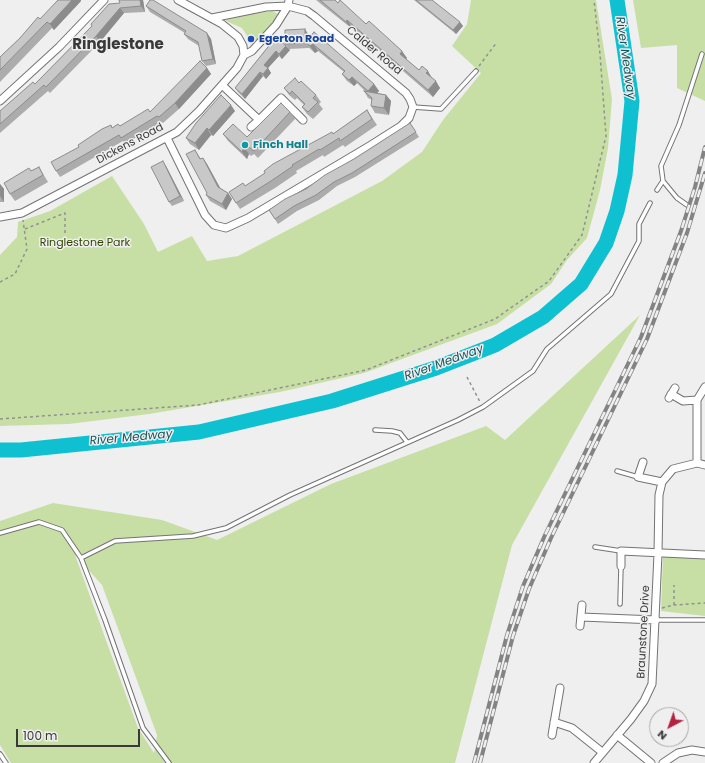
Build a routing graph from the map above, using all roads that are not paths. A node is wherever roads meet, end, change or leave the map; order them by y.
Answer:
1 (104, 0) edge
2 (178, 0) edge
3 (288, 3) edge
4 (212, 18) junction
5 (702, 54) dead end
6 (244, 55) junction
7 (476, 71) road end
8 (222, 85) junction
9 (0, 102) edge
10 (412, 107) junction
11 (258, 120) junction
12 (303, 120) dead end
13 (251, 127) dead end
14 (167, 138) junction
15 (663, 181) junction
16 (657, 190) dead end
17 (650, 204) dead end
18 (687, 205) dead end
19 (0, 217) edge
20 (705, 387) edge
21 (672, 393) dead end
22 (696, 400) junction
23 (375, 430) dead end
24 (408, 442) junction
25 (643, 462) dead end
26 (697, 463) junction
27 (705, 465) edge
28 (617, 471) dead end
29 (638, 477) junction
30 (662, 482) junction
31 (0, 533) edge
32 (595, 547) dead end
33 (621, 551) junction
34 (658, 554) junction
35 (705, 555) edge
36 (81, 558) junction
37 (621, 566) joint
38 (620, 604) dead end
39 (582, 605) dead end
40 (581, 616) junction
41 (656, 620) junction
42 (705, 620) edge
43 (580, 626) dead end
44 (560, 688) dead end
45 (554, 722) junction
46 (552, 734) dead end
47 (617, 735) junction
48 (602, 752) junction
49 (705, 752) edge
50 (0, 754) edge
51 (6, 763) edge
52 (169, 763) edge
53 (594, 763) edge
54 (651, 763) edge
55 (664, 763) edge

1 - 9 street
2 - 4 street
3 - 4 street, Calder Road
3 - 6 street
3 - 10 street, Calder Road
4 - 6 street
5 - 15 lane
6 - 8 street, Dickens Road
7 - 10 lane
8 - 11 street
8 - 14 street, Dickens Road
10 - 14 street
11 - 12 street
11 - 13 street
14 - 19 street, Dickens Road
15 - 16 lane
15 - 18 lane
17 - 24 lane
20 - 22 street
21 - 22 street
22 - 26 street
23 - 24 lane
24 - 36 lane
25 - 29 street
26 - 27 street
26 - 30 street
28 - 29 lane
29 - 30 street
30 - 34 street, Braunstone Drive
31 - 36 lane
32 - 33 lane
33 - 34 street
33 - 37 street
34 - 35 street
34 - 41 street, Braunstone Drive
36 - 52 lane
37 - 38 lane
39 - 40 street
40 - 41 street
40 - 43 street
41 - 42 lane
41 - 47 street, Braunstone Drive
44 - 45 street
45 - 46 street
45 - 48 street
47 - 48 street, Braunstone Drive
47 - 54 street
48 - 53 street, Braunstone Drive
49 - 55 street
50 - 51 lane

